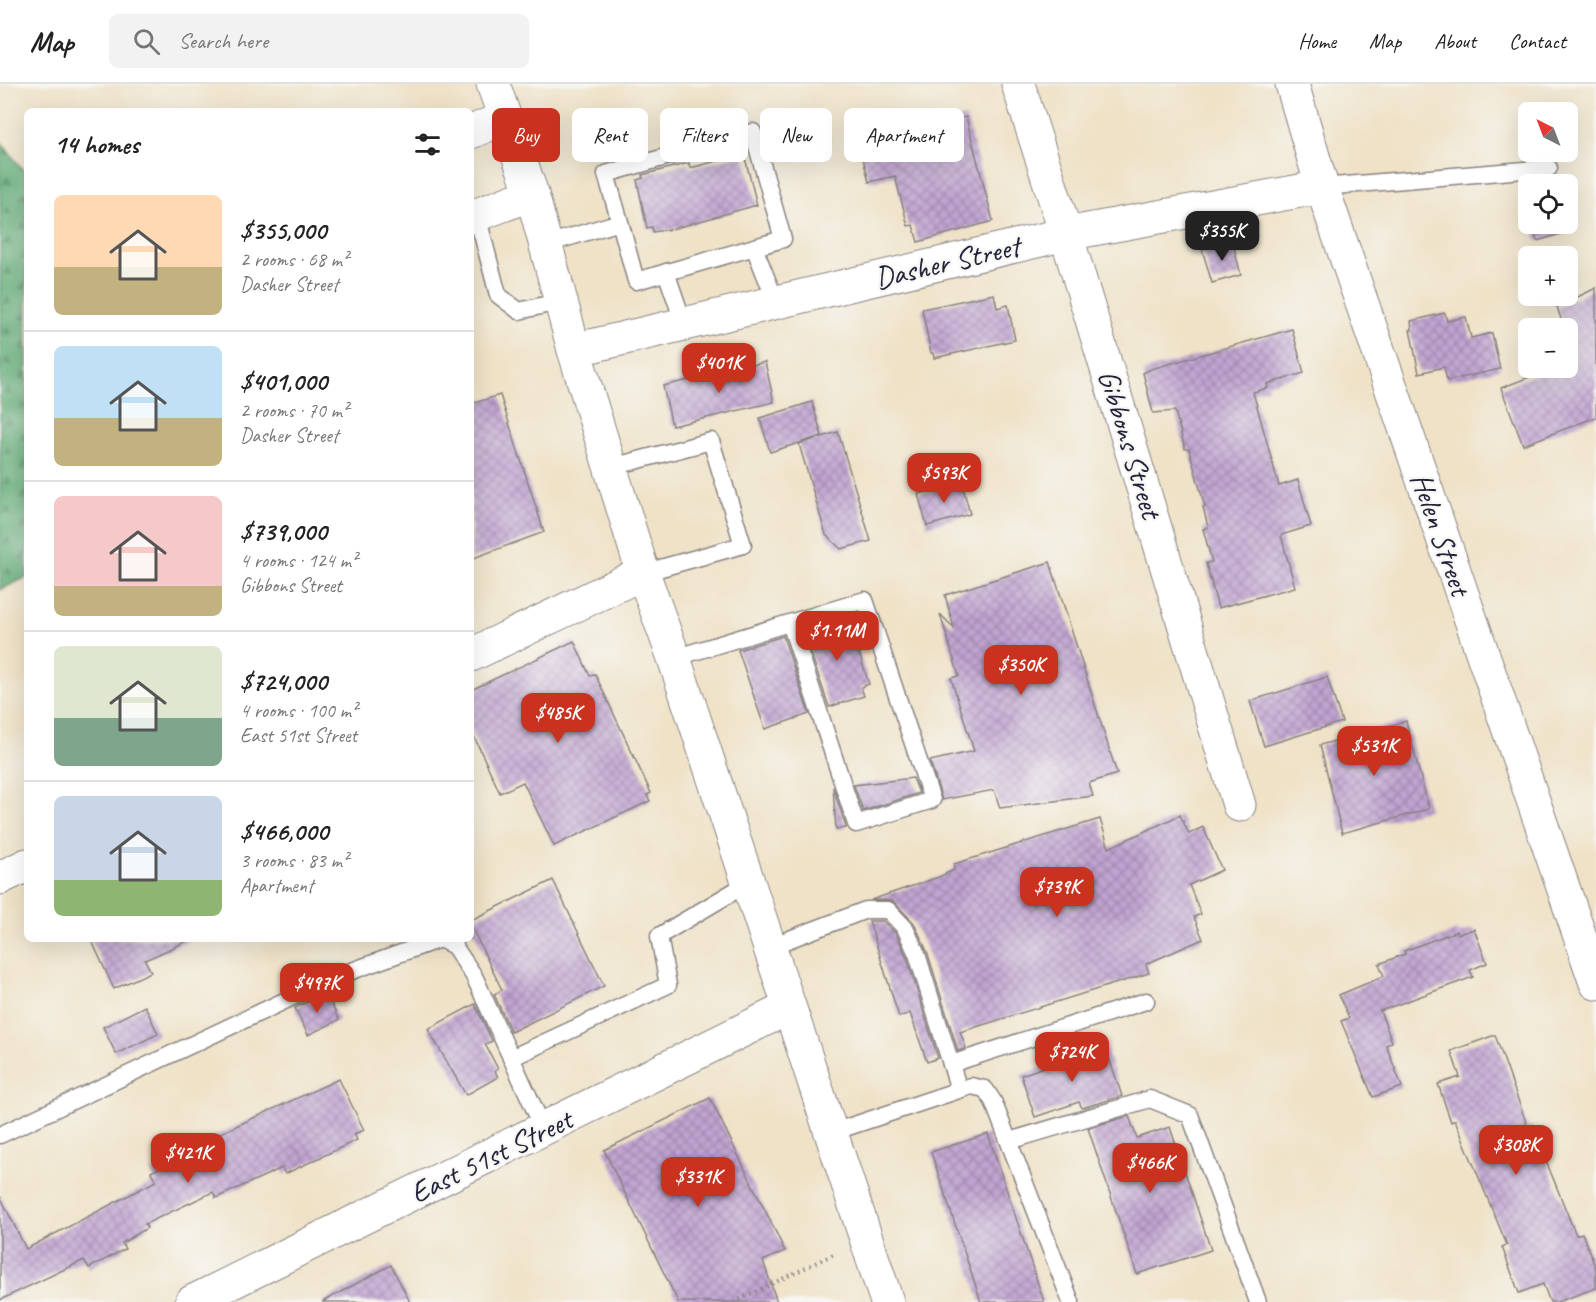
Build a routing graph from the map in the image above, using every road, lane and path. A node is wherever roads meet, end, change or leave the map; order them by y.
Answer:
1 (493, 84) edge
2 (1018, 84) edge
3 (1292, 84) edge
4 (501, 108) edge
5 (492, 123) edge
6 (474, 131) edge
7 (520, 162) edge
8 (1549, 168) dead end
9 (1322, 187) junction
10 (532, 194) junction
11 (474, 216) edge
12 (620, 222) junction
13 (1066, 234) junction
14 (547, 244) junction
15 (754, 247) junction
16 (666, 272) junction
17 (561, 301) junction
18 (776, 302) junction
19 (684, 324) junction
20 (574, 350) junction
21 (612, 467) junction
22 (643, 573) junction
23 (790, 623) junction
24 (474, 654) edge
25 (674, 658) junction
26 (1239, 805) dead end
27 (24, 866) edge
28 (0, 878) edge
29 (748, 883) junction
30 (432, 942) edge
31 (446, 942) edge
32 (769, 947) junction
33 (1596, 983) edge
34 (1146, 1001) dead end
35 (789, 1008) junction
36 (511, 1058) junction
37 (951, 1064) junction
38 (959, 1090) junction
39 (544, 1130) junction
40 (830, 1132) junction
41 (0, 1135) edge
42 (1009, 1141) junction
43 (866, 1239) junction
44 (192, 1302) edge
45 (734, 1302) edge
46 (887, 1302) edge
47 (1071, 1302) edge
48 (1258, 1302) edge

1 - 4 street
2 - 13 street, Gibbons Street
3 - 9 street, Helen Street
5 - 6 street
7 - 10 street
8 - 9 lane
9 - 13 street, Dasher Street
9 - 33 street, Helen Street
10 - 11 street
10 - 14 street
11 - 17 lane
12 - 14 lane
12 - 15 lane
12 - 16 lane
13 - 18 street, Dasher Street
13 - 26 street, Gibbons Street
14 - 17 street
15 - 16 lane
15 - 18 lane
16 - 19 lane
17 - 20 street
18 - 19 street, Dasher Street
19 - 20 street, Dasher Street
20 - 21 street
21 - 22 street
21 - 22 lane
22 - 24 street
22 - 25 street
23 - 23 lane
23 - 25 lane
25 - 29 street
27 - 28 street
29 - 32 street
29 - 36 lane
30 - 41 lane
31 - 36 lane
32 - 35 street
32 - 37 lane
34 - 37 lane
35 - 39 street, East 51st Street
35 - 40 street
36 - 39 lane
37 - 38 lane
38 - 40 lane
38 - 42 lane
39 - 44 street, East 51st Street
40 - 43 street
42 - 47 lane
42 - 48 lane
43 - 45 path
43 - 46 street

